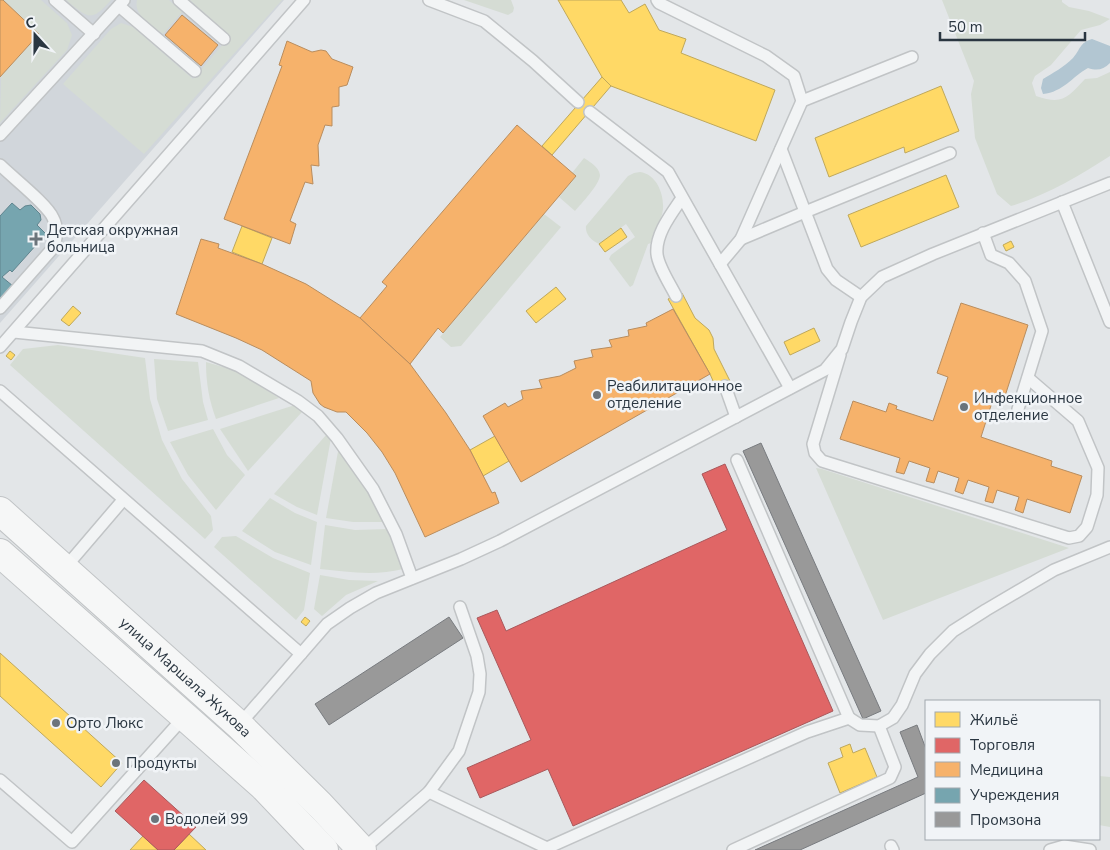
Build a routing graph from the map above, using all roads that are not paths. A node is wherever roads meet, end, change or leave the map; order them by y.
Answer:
1 (54, 0) edge
2 (179, 0) edge
3 (304, 0) edge
4 (428, 0) edge
5 (656, 0) edge
6 (121, 3) edge
7 (94, 34) junction
8 (224, 39) dead end
9 (912, 57) dead end
10 (195, 71) dead end
11 (802, 101) junction
12 (578, 102) dead end
13 (590, 112) dead end
14 (0, 135) edge
15 (781, 149) junction
16 (950, 154) dead end
17 (0, 166) edge
18 (1110, 183) edge
19 (682, 198) junction
20 (1062, 202) junction
21 (805, 212) junction
22 (983, 234) junction
23 (741, 239) junction
24 (720, 264) junction
25 (676, 296) dead end
26 (862, 297) junction
27 (0, 308) edge
28 (1110, 322) edge
29 (14, 332) junction
30 (0, 348) edge
31 (842, 349) junction
32 (1028, 378) junction
33 (725, 386) dead end
34 (790, 388) junction
35 (0, 391) edge
36 (1018, 409) dead end
37 (736, 417) junction
38 (737, 460) dead end
39 (123, 500) junction
40 (0, 512) edge
41 (1110, 547) edge
42 (0, 553) edge
43 (64, 569) junction
44 (412, 578) junction
45 (460, 607) dead end
46 (301, 654) junction
47 (186, 716) junction
48 (849, 718) junction
49 (239, 725) junction
50 (879, 726) junction
51 (0, 780) edge
52 (430, 792) junction
53 (75, 846) edge
54 (548, 849) edge
55 (324, 850) edge
56 (362, 850) edge
57 (733, 850) edge
58 (1050, 850) edge
59 (1090, 850) edge

1 - 7 lane
2 - 8 lane
3 - 29 lane
4 - 12 lane
5 - 11 lane
6 - 7 lane
6 - 10 lane
7 - 14 lane
9 - 11 lane
11 - 15 lane
13 - 19 lane
15 - 21 lane
15 - 23 lane
16 - 21 lane
17 - 27 lane
18 - 20 lane
19 - 24 lane
19 - 25 lane
20 - 22 lane
20 - 28 lane
21 - 23 lane
21 - 26 lane
22 - 26 lane
22 - 32 lane
23 - 24 lane
24 - 34 lane
26 - 31 lane
29 - 30 lane
29 - 44 lane
31 - 32 lane
31 - 34 lane
32 - 36 lane
33 - 37 lane
34 - 37 lane
35 - 39 lane
37 - 44 lane
38 - 48 lane
39 - 43 lane
39 - 46 lane
40 - 43 main road, улица Маршала Жукова
41 - 50 lane
42 - 47 main road, улица Маршала Жукова
43 - 49 main road, улица Маршала Жукова
44 - 46 lane
45 - 52 lane
46 - 49 lane
47 - 53 lane
47 - 55 main road, улица Маршала Жукова
48 - 50 lane
48 - 54 lane
49 - 56 main road, улица Маршала Жукова
50 - 57 lane
51 - 53 lane
52 - 54 lane
52 - 56 lane
58 - 59 lane

